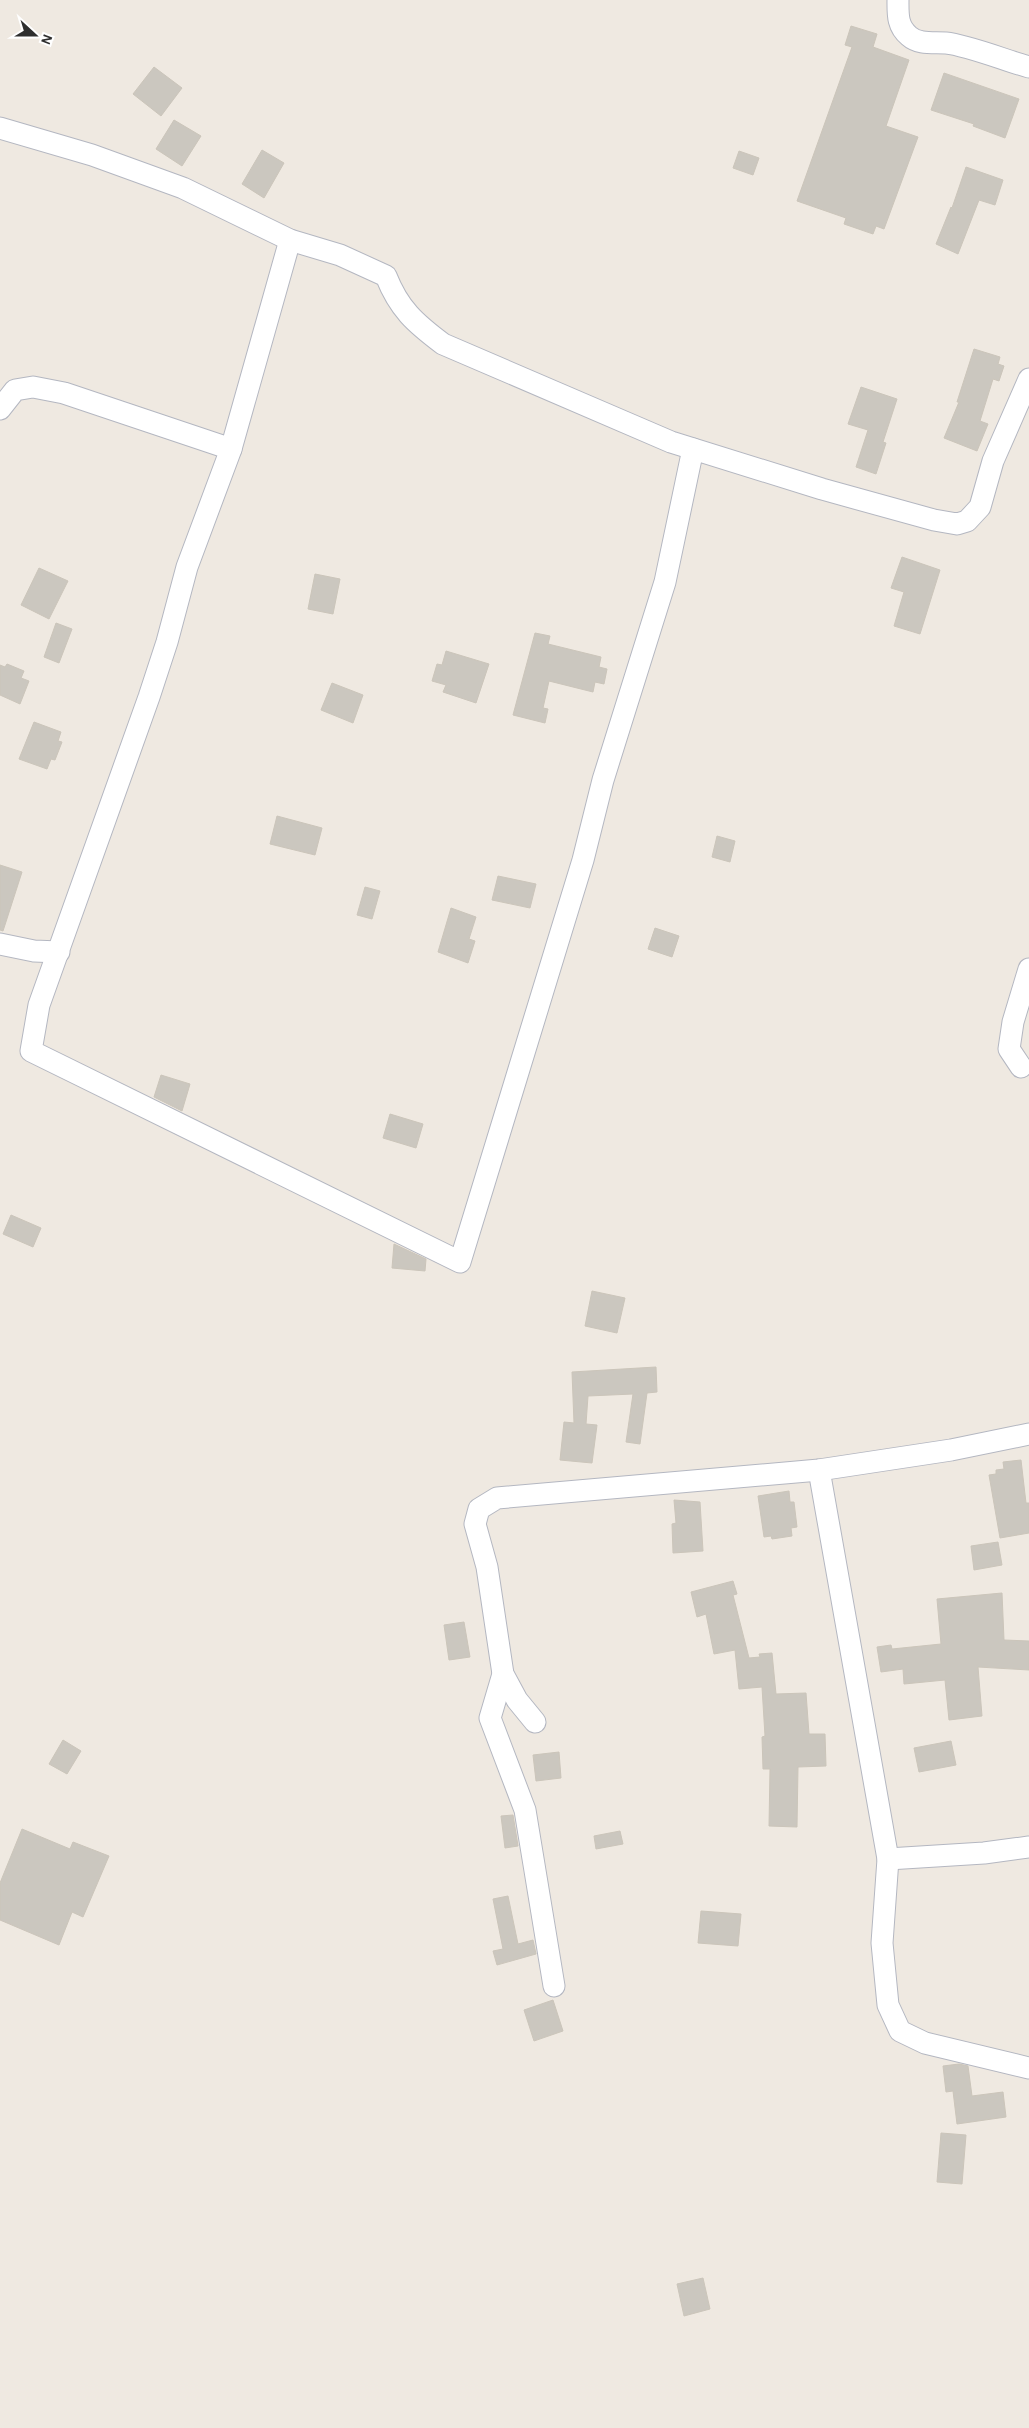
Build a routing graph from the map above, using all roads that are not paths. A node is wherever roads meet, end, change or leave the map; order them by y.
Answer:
1 (898, 0) edge
2 (1029, 67) edge
3 (0, 128) edge
4 (290, 240) junction
5 (1029, 379) edge
6 (0, 409) edge
7 (231, 449) junction
8 (693, 449) junction
9 (0, 944) edge
10 (59, 952) junction
11 (1029, 968) edge
12 (1021, 1067) dead end
13 (1029, 1434) edge
14 (819, 1470) junction
15 (503, 1674) junction
16 (535, 1722) dead end
17 (1029, 1847) edge
18 (888, 1859) junction
19 (554, 1986) dead end
20 (1029, 2068) edge

1 - 2 street
3 - 4 street
4 - 7 street
4 - 8 street
5 - 8 street
6 - 7 street
7 - 10 street
8 - 10 street
9 - 10 street
11 - 12 street
13 - 14 street
14 - 15 street
14 - 18 street
15 - 16 street
15 - 19 street
17 - 18 street
18 - 20 street

